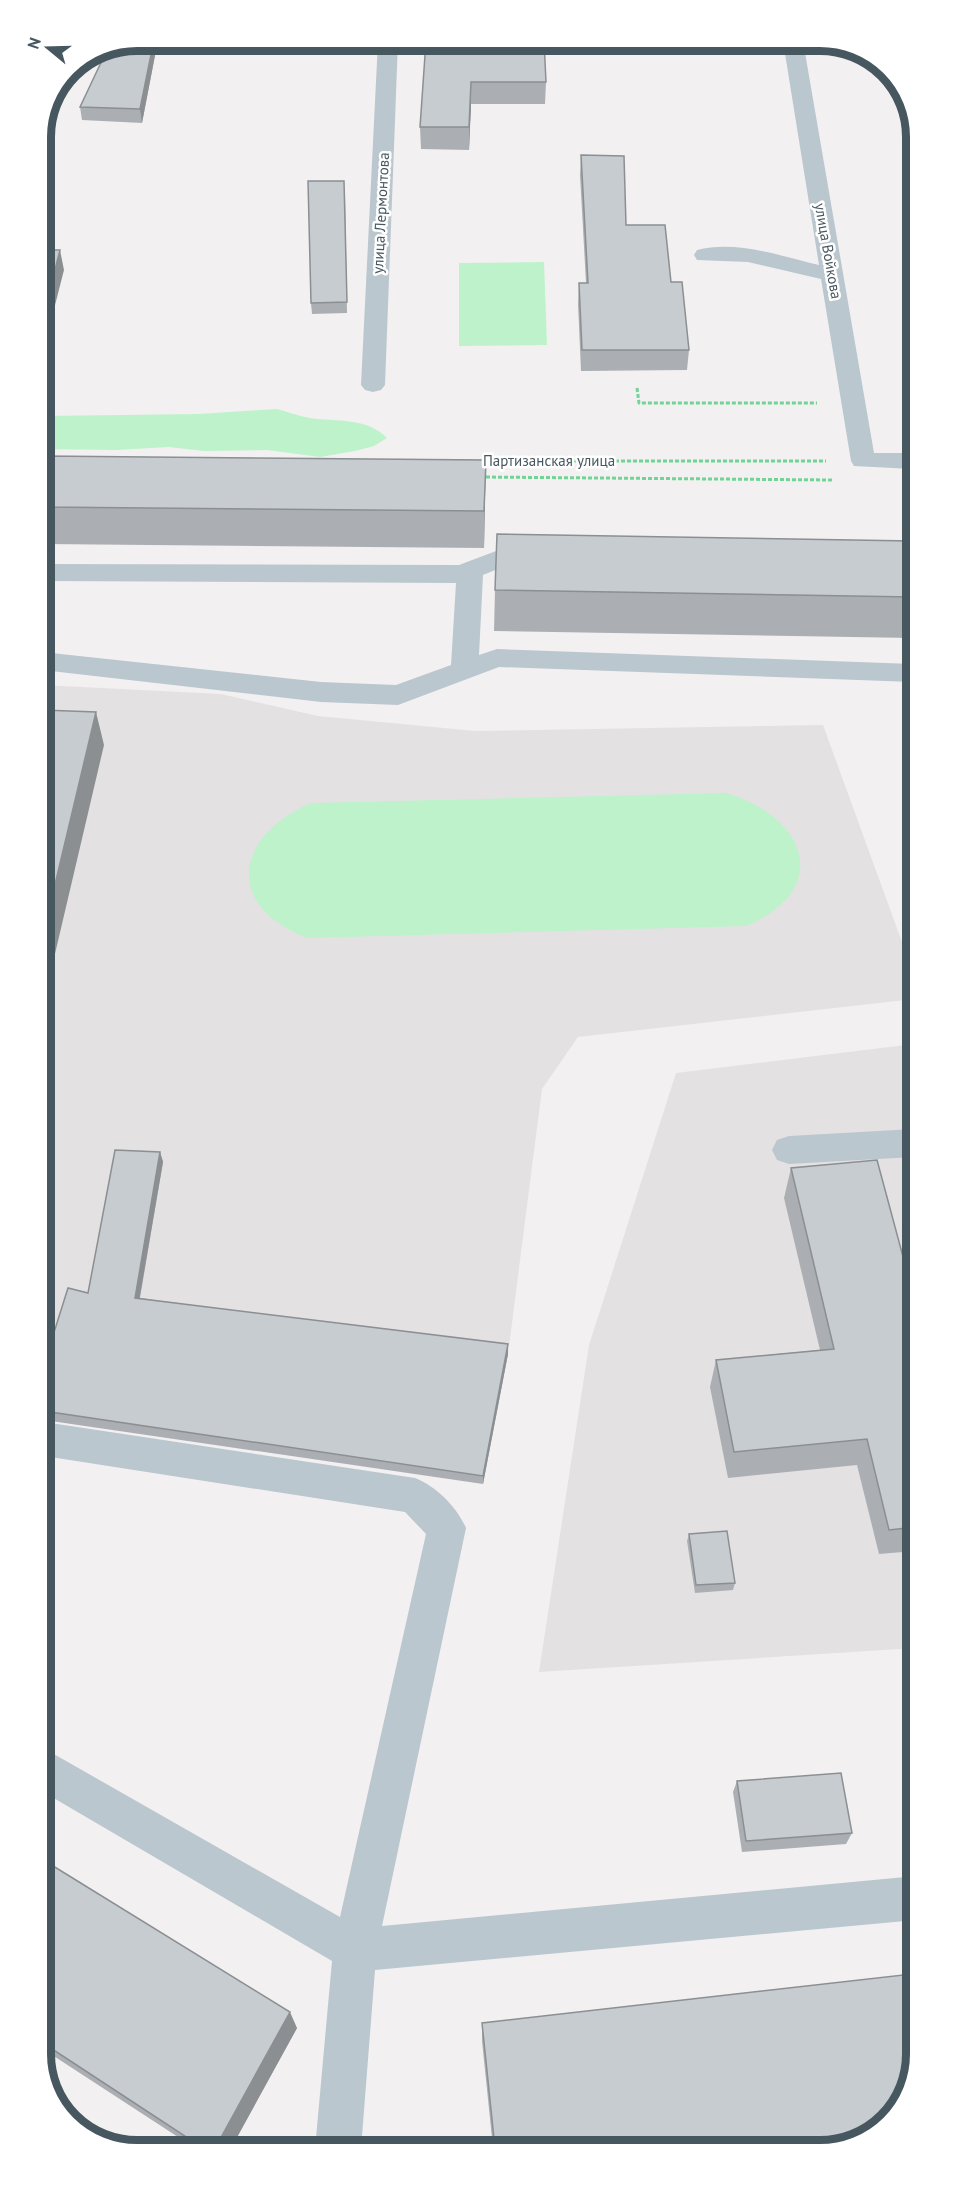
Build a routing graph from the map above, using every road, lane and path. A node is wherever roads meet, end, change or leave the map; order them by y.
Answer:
1 (388, 51) edge
2 (795, 51) edge
3 (705, 255) dead end
4 (832, 275) junction
5 (373, 385) dead end
6 (637, 388) dead end
7 (854, 403) junction
8 (482, 461) edge
9 (863, 461) junction
10 (906, 461) edge
11 (473, 477) edge
12 (844, 480) dead end
13 (558, 536) edge
14 (470, 571) junction
15 (51, 572) edge
16 (51, 662) edge
17 (464, 671) junction
18 (906, 673) edge
19 (906, 1143) edge
20 (789, 1150) dead end
21 (51, 1440) edge
22 (51, 1773) edge
23 (906, 1899) edge
24 (355, 1950) junction
25 (339, 2140) edge

1 - 5 street, улица Лермонтова
2 - 4 street, улица Войкова
3 - 4 street
4 - 7 street, улица Войкова
6 - 7 path
7 - 9 street, улица Войкова
8 - 9 path, Партизанская улица
9 - 10 street
11 - 12 path
13 - 14 street
14 - 15 street
14 - 17 street
16 - 17 street
17 - 18 street
19 - 20 street
21 - 24 street
22 - 24 street
23 - 24 street
24 - 25 street

